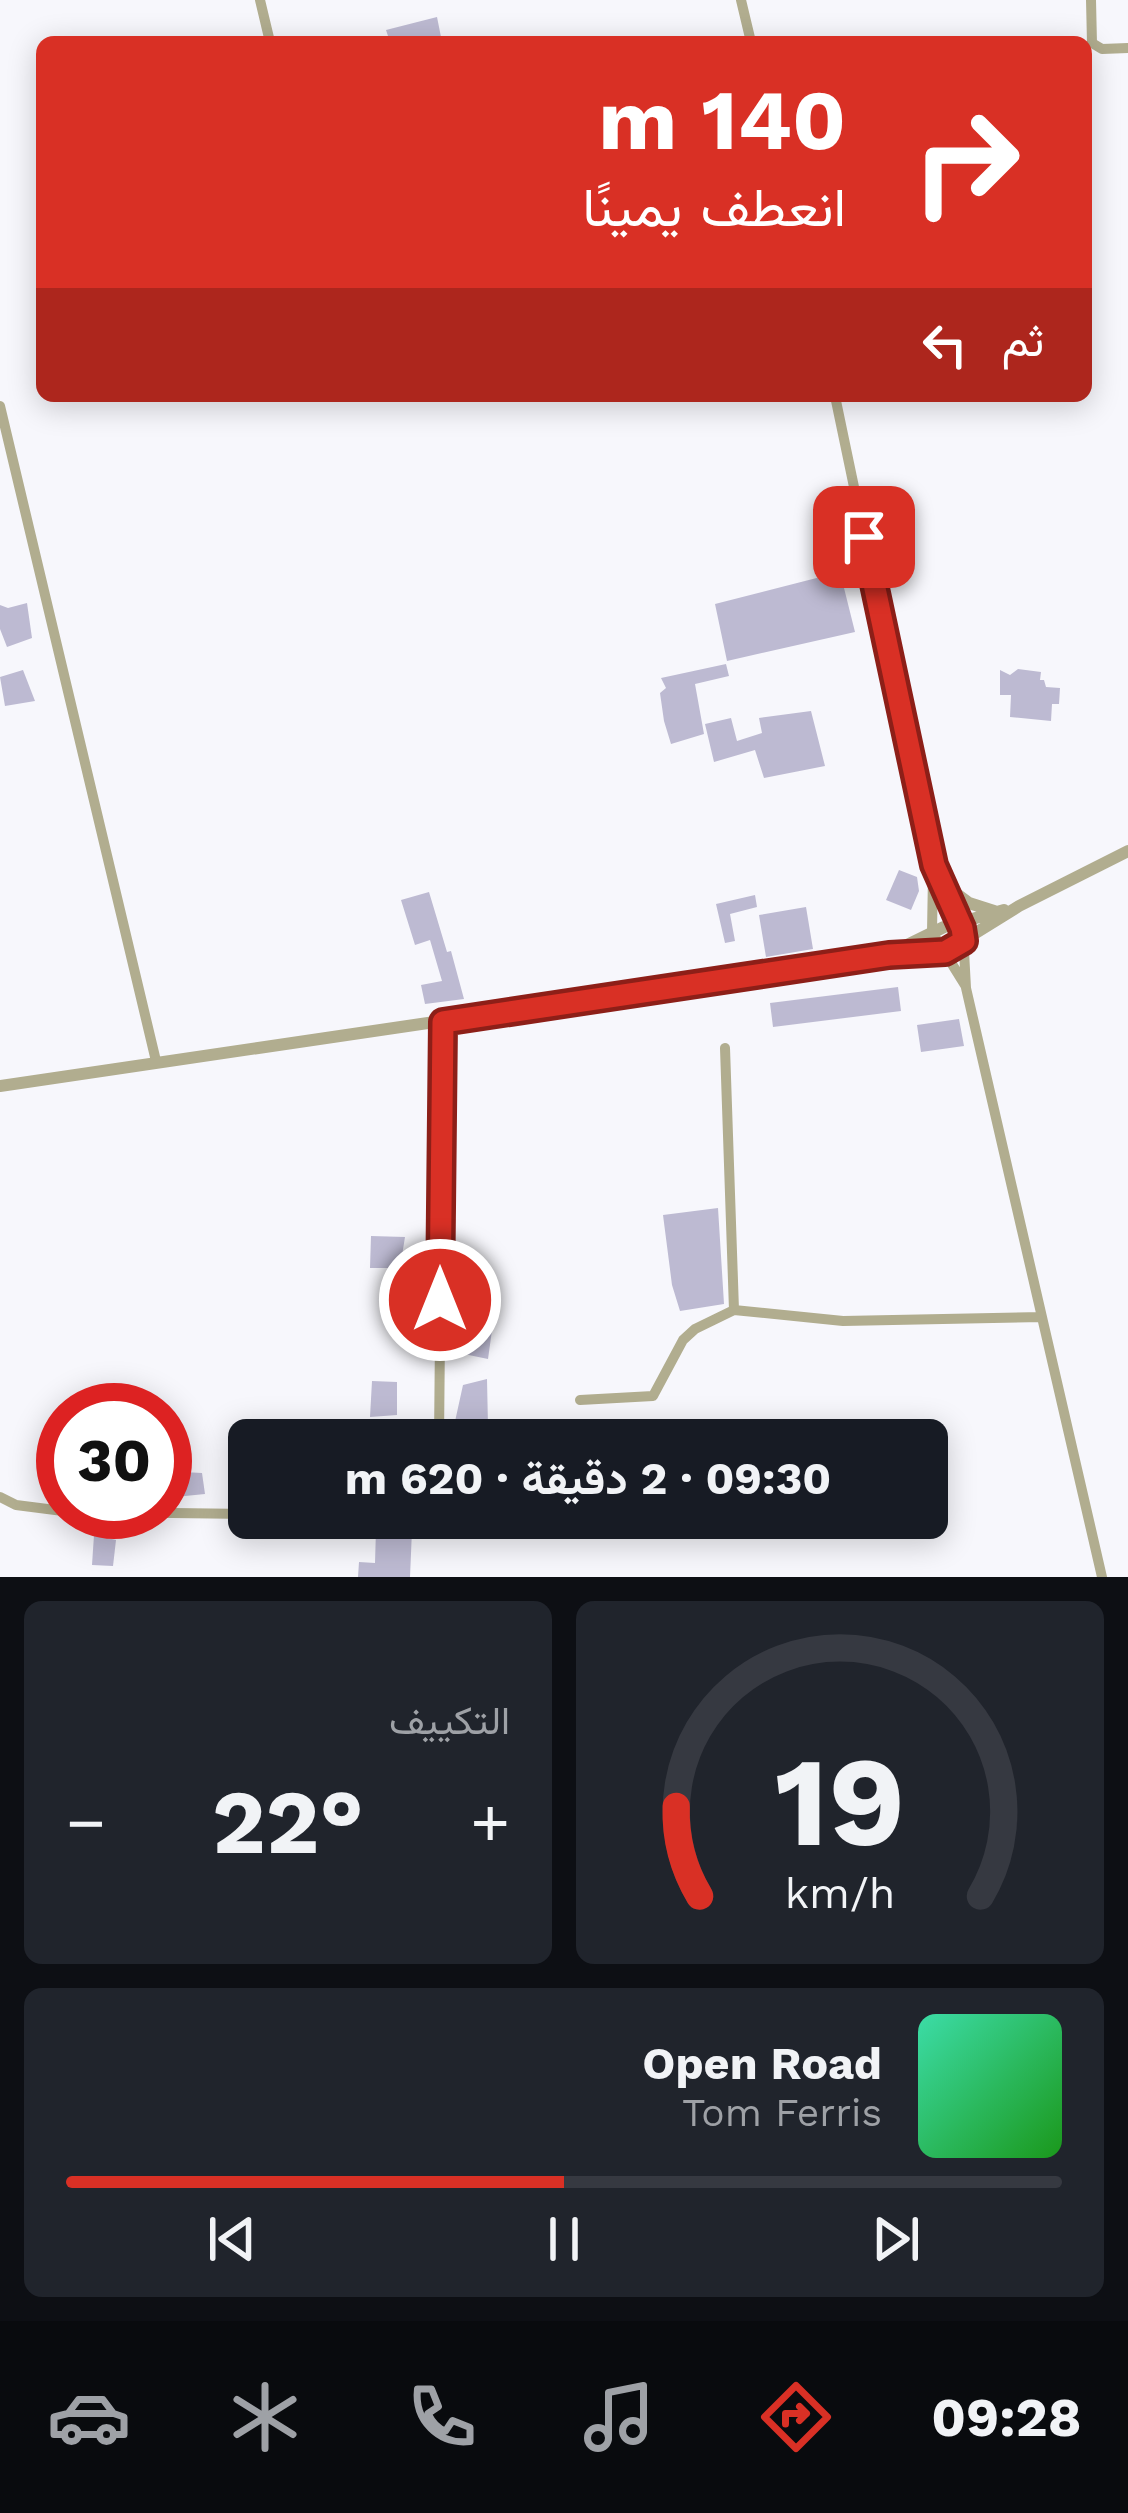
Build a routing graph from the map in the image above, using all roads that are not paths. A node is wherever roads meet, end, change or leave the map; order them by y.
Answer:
1 (260, 0) edge
2 (741, 0) edge
3 (1091, 0) edge
4 (269, 36) edge
5 (748, 36) edge
6 (1092, 36) edge
7 (1092, 44) edge
8 (1128, 48) edge
9 (836, 402) edge
10 (0, 406) edge
11 (6, 462) edge
12 (1128, 851) edge
13 (934, 865) junction
14 (938, 880) junction
15 (1019, 906) junction
16 (1002, 911) junction
17 (959, 922) junction
18 (932, 932) junction
19 (964, 941) junction
20 (945, 952) junction
21 (889, 955) junction
22 (966, 988) junction
23 (443, 1022) junction
24 (725, 1048) dead end
25 (156, 1061) junction
26 (0, 1086) edge
27 (734, 1310) junction
28 (1042, 1317) junction
29 (580, 1400) dead end
30 (439, 1419) edge
31 (0, 1497) edge
32 (36, 1508) edge
33 (192, 1513) edge
34 (228, 1514) edge
35 (1102, 1577) edge

1 - 4 street
2 - 5 street
3 - 6 street
7 - 8 street
9 - 13 street
10 - 11 street
11 - 25 street
12 - 15 street
13 - 14 street
13 - 18 street
14 - 16 street
14 - 17 street
15 - 16 street
15 - 19 street
16 - 17 street
17 - 18 street
17 - 19 street
18 - 20 street
18 - 21 street
19 - 20 street
19 - 22 street
20 - 21 street
20 - 22 street
21 - 23 street
22 - 28 street
23 - 25 street
23 - 30 street
24 - 27 street
25 - 26 street
27 - 28 street
27 - 29 street
28 - 35 street
31 - 32 street
33 - 34 street

